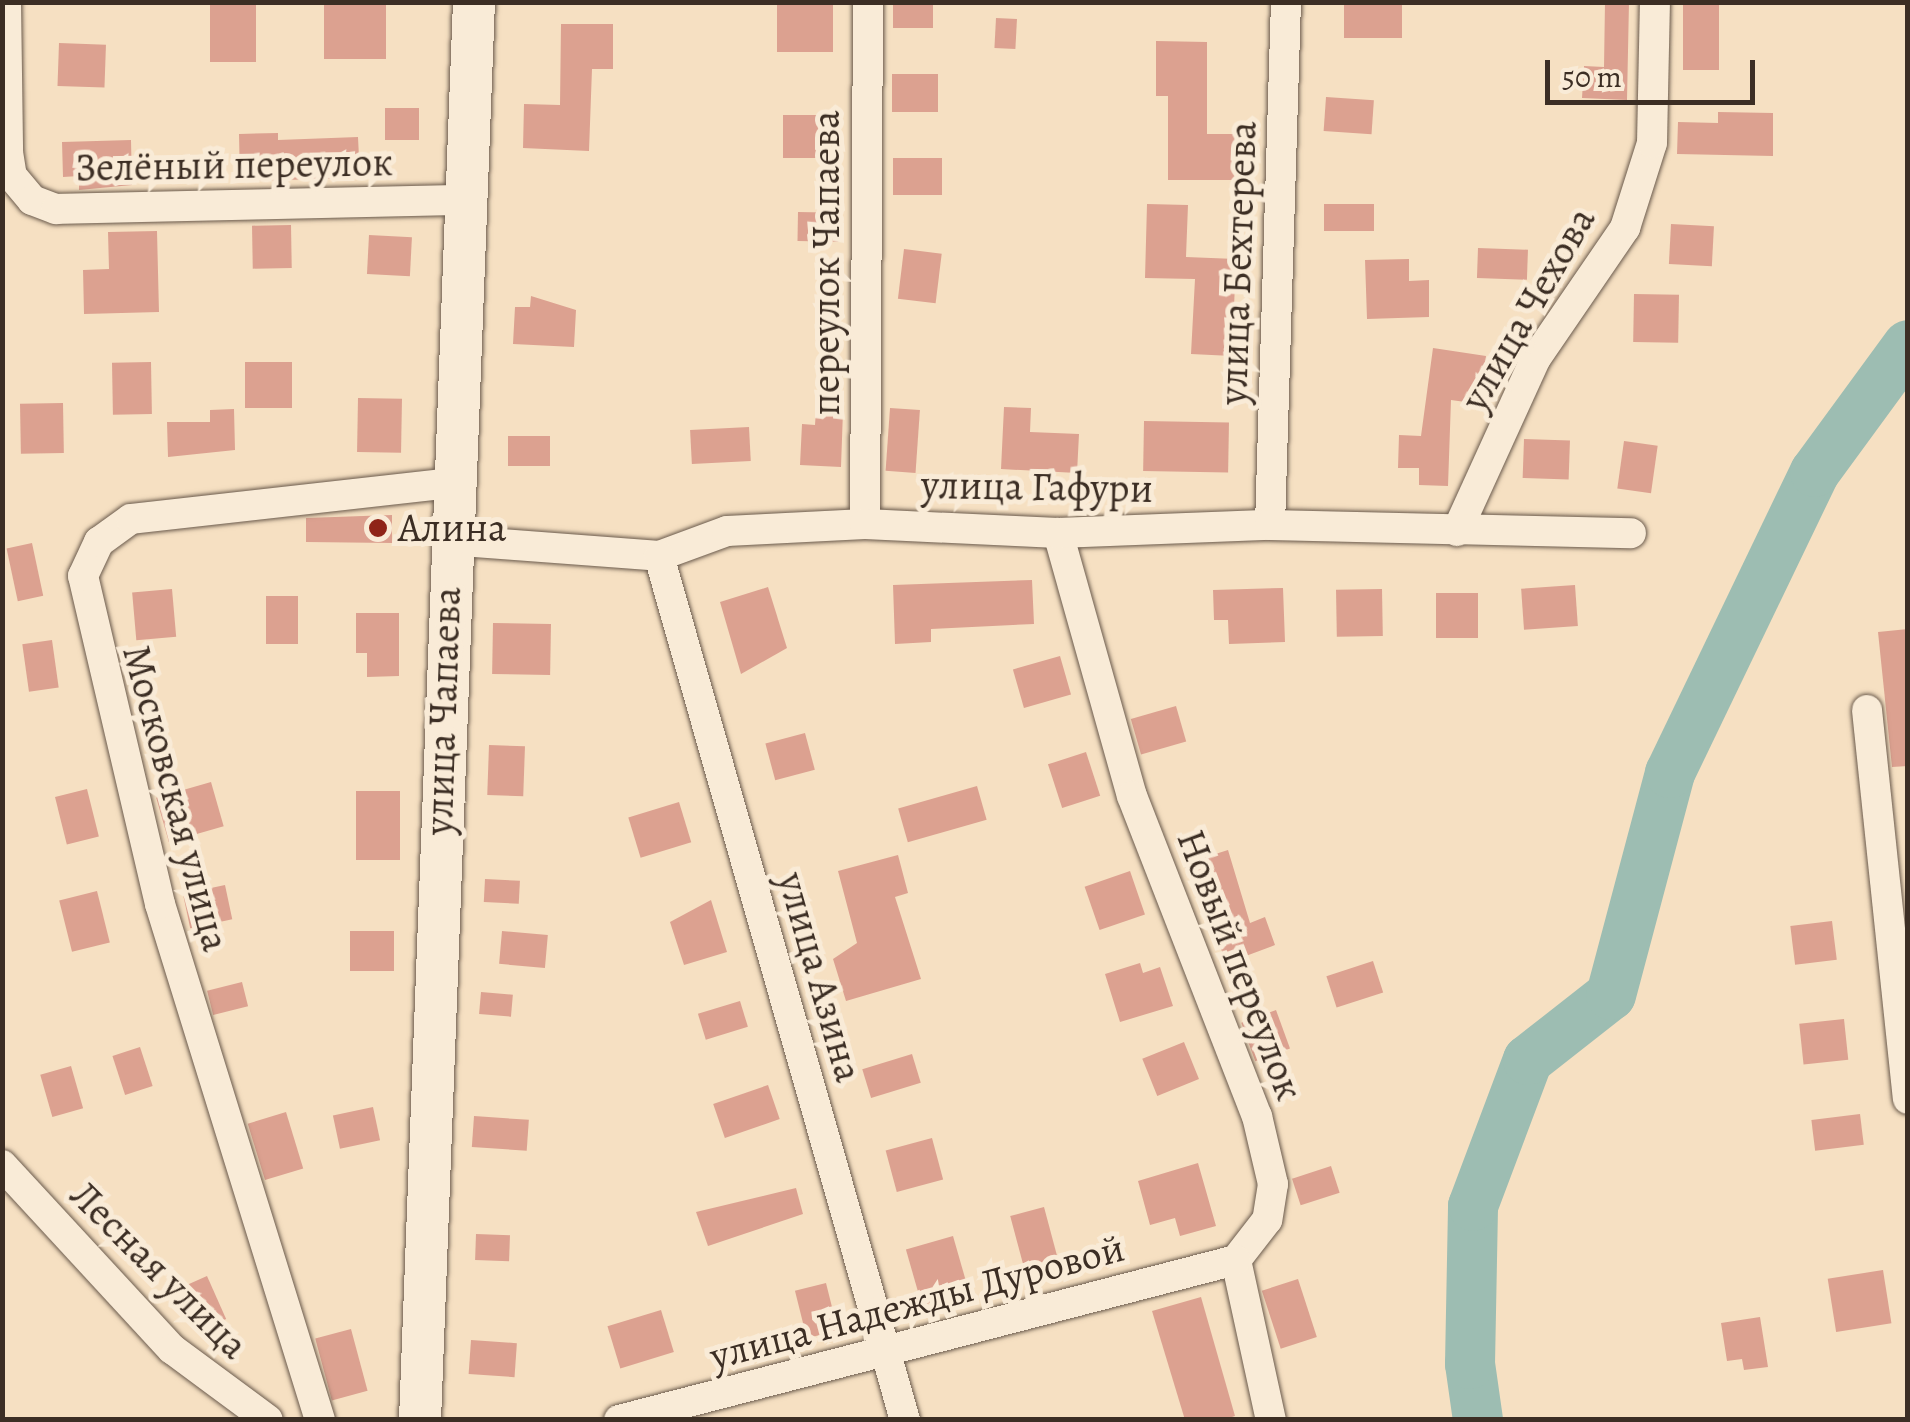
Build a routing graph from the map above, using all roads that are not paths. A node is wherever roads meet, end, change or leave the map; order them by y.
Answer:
1 (6, 2) edge
2 (474, 2) edge
3 (868, 2) edge
4 (1286, 2) edge
5 (1654, 2) edge
6 (464, 200) junction
7 (451, 483) junction
8 (865, 524) junction
9 (1270, 525) junction
10 (1457, 531) junction
11 (1058, 533) junction
12 (1631, 533) dead end
13 (448, 540) junction
14 (659, 556) junction
15 (1867, 710) dead end
16 (1908, 1098) edge
17 (2, 1165) edge
18 (1236, 1260) junction
19 (884, 1354) junction
20 (268, 1420) edge
21 (320, 1420) edge
22 (420, 1420) edge
23 (618, 1420) edge
24 (904, 1420) edge
25 (1271, 1420) edge

1 - 6 street, Зелёный переулок
2 - 6 street, улица Чапаева
3 - 8 street, переулок Чапаева
4 - 9 street, улица Бехтерева
5 - 10 street, улица Чехова
6 - 7 street, улица Чапаева
7 - 13 street, улица Чапаева
7 - 21 street, Московская улица
8 - 11 street, улица Гафури
8 - 14 street, улица Гафури
9 - 10 street, улица Гафури
9 - 11 street, улица Гафури
10 - 12 street, улица Гафури
11 - 18 street, Новый переулок
13 - 14 street, улица Гафури
13 - 22 street, улица Чапаева
14 - 19 street, улица Азина
15 - 16 street
17 - 20 street, Лесная улица
18 - 19 street, улица Надежды Дуровой
18 - 25 street
19 - 23 street, улица Надежды Дуровой
19 - 24 street, улица Азина

